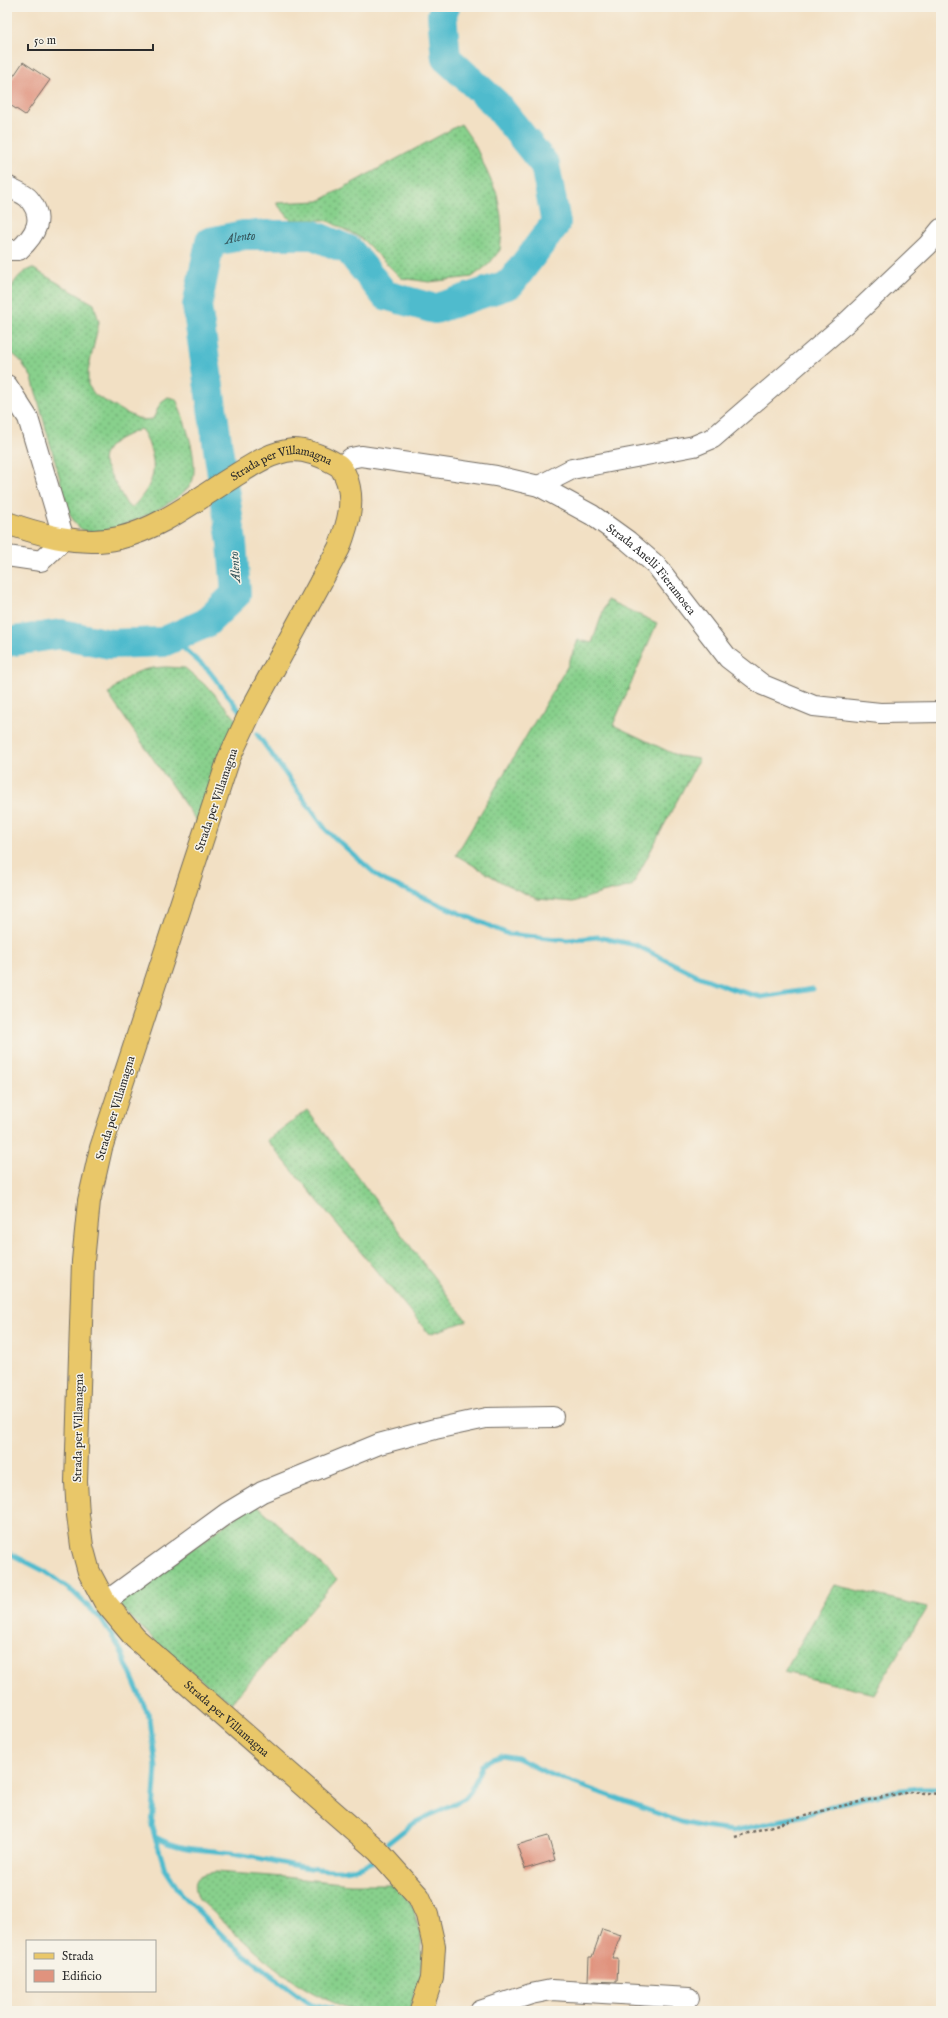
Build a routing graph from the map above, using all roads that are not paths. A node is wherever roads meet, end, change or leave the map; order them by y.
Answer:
1 (7, 186) edge
2 (941, 229) edge
3 (7, 250) edge
4 (7, 385) edge
5 (341, 466) junction
6 (538, 486) junction
7 (7, 523) edge
8 (64, 539) junction
9 (7, 556) edge
10 (941, 712) edge
11 (553, 1417) dead end
12 (106, 1602) junction
13 (688, 1998) dead end
14 (421, 2011) edge
15 (480, 2011) edge

1 - 3 street
2 - 6 street
4 - 8 street
5 - 6 street, Strada Anelli Fieramosca
5 - 8 main road, Strada per Villamagna
5 - 12 main road, Strada per Villamagna
6 - 10 street, Strada Anelli Fieramosca
7 - 8 main road, Strada per Villamagna
8 - 9 street
11 - 12 street
12 - 14 main road, Strada per Villamagna
13 - 15 street

